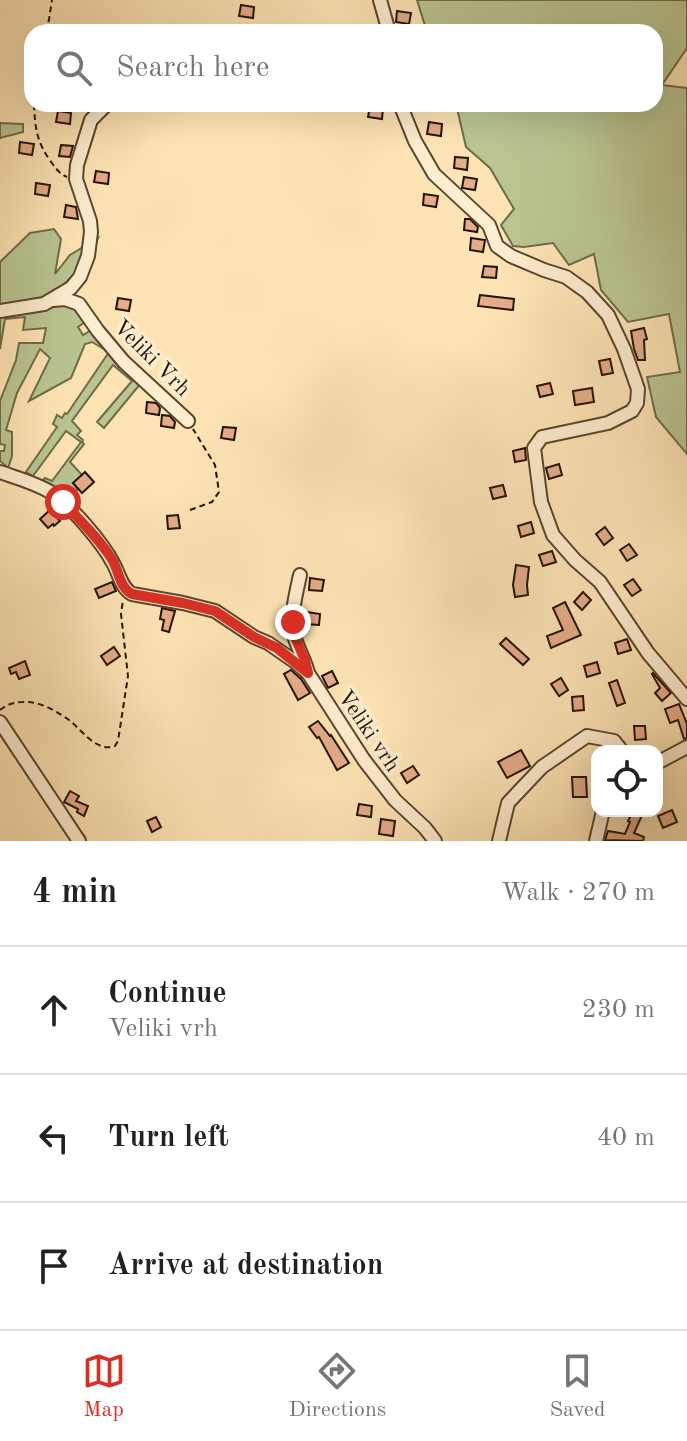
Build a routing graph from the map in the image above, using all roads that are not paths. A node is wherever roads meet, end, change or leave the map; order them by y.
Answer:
1 (380, 0) edge
2 (387, 24) edge
3 (99, 112) edge
4 (403, 112) edge
5 (53, 300) junction
6 (0, 311) edge
7 (188, 421) road end
8 (0, 472) edge
9 (300, 575) dead end
10 (308, 673) junction
11 (687, 699) edge
12 (0, 722) edge
13 (617, 745) edge
14 (687, 747) edge
15 (663, 760) edge
16 (602, 817) edge
17 (79, 841) edge
18 (435, 841) edge
19 (499, 841) edge
20 (596, 841) edge

1 - 2 street
3 - 5 street
4 - 11 street
5 - 6 street
5 - 7 street, Veliki Vrh
8 - 10 street, Veliki vrh
9 - 10 street
10 - 18 street, Veliki vrh
12 - 17 street
13 - 19 street
14 - 15 street
16 - 20 street

